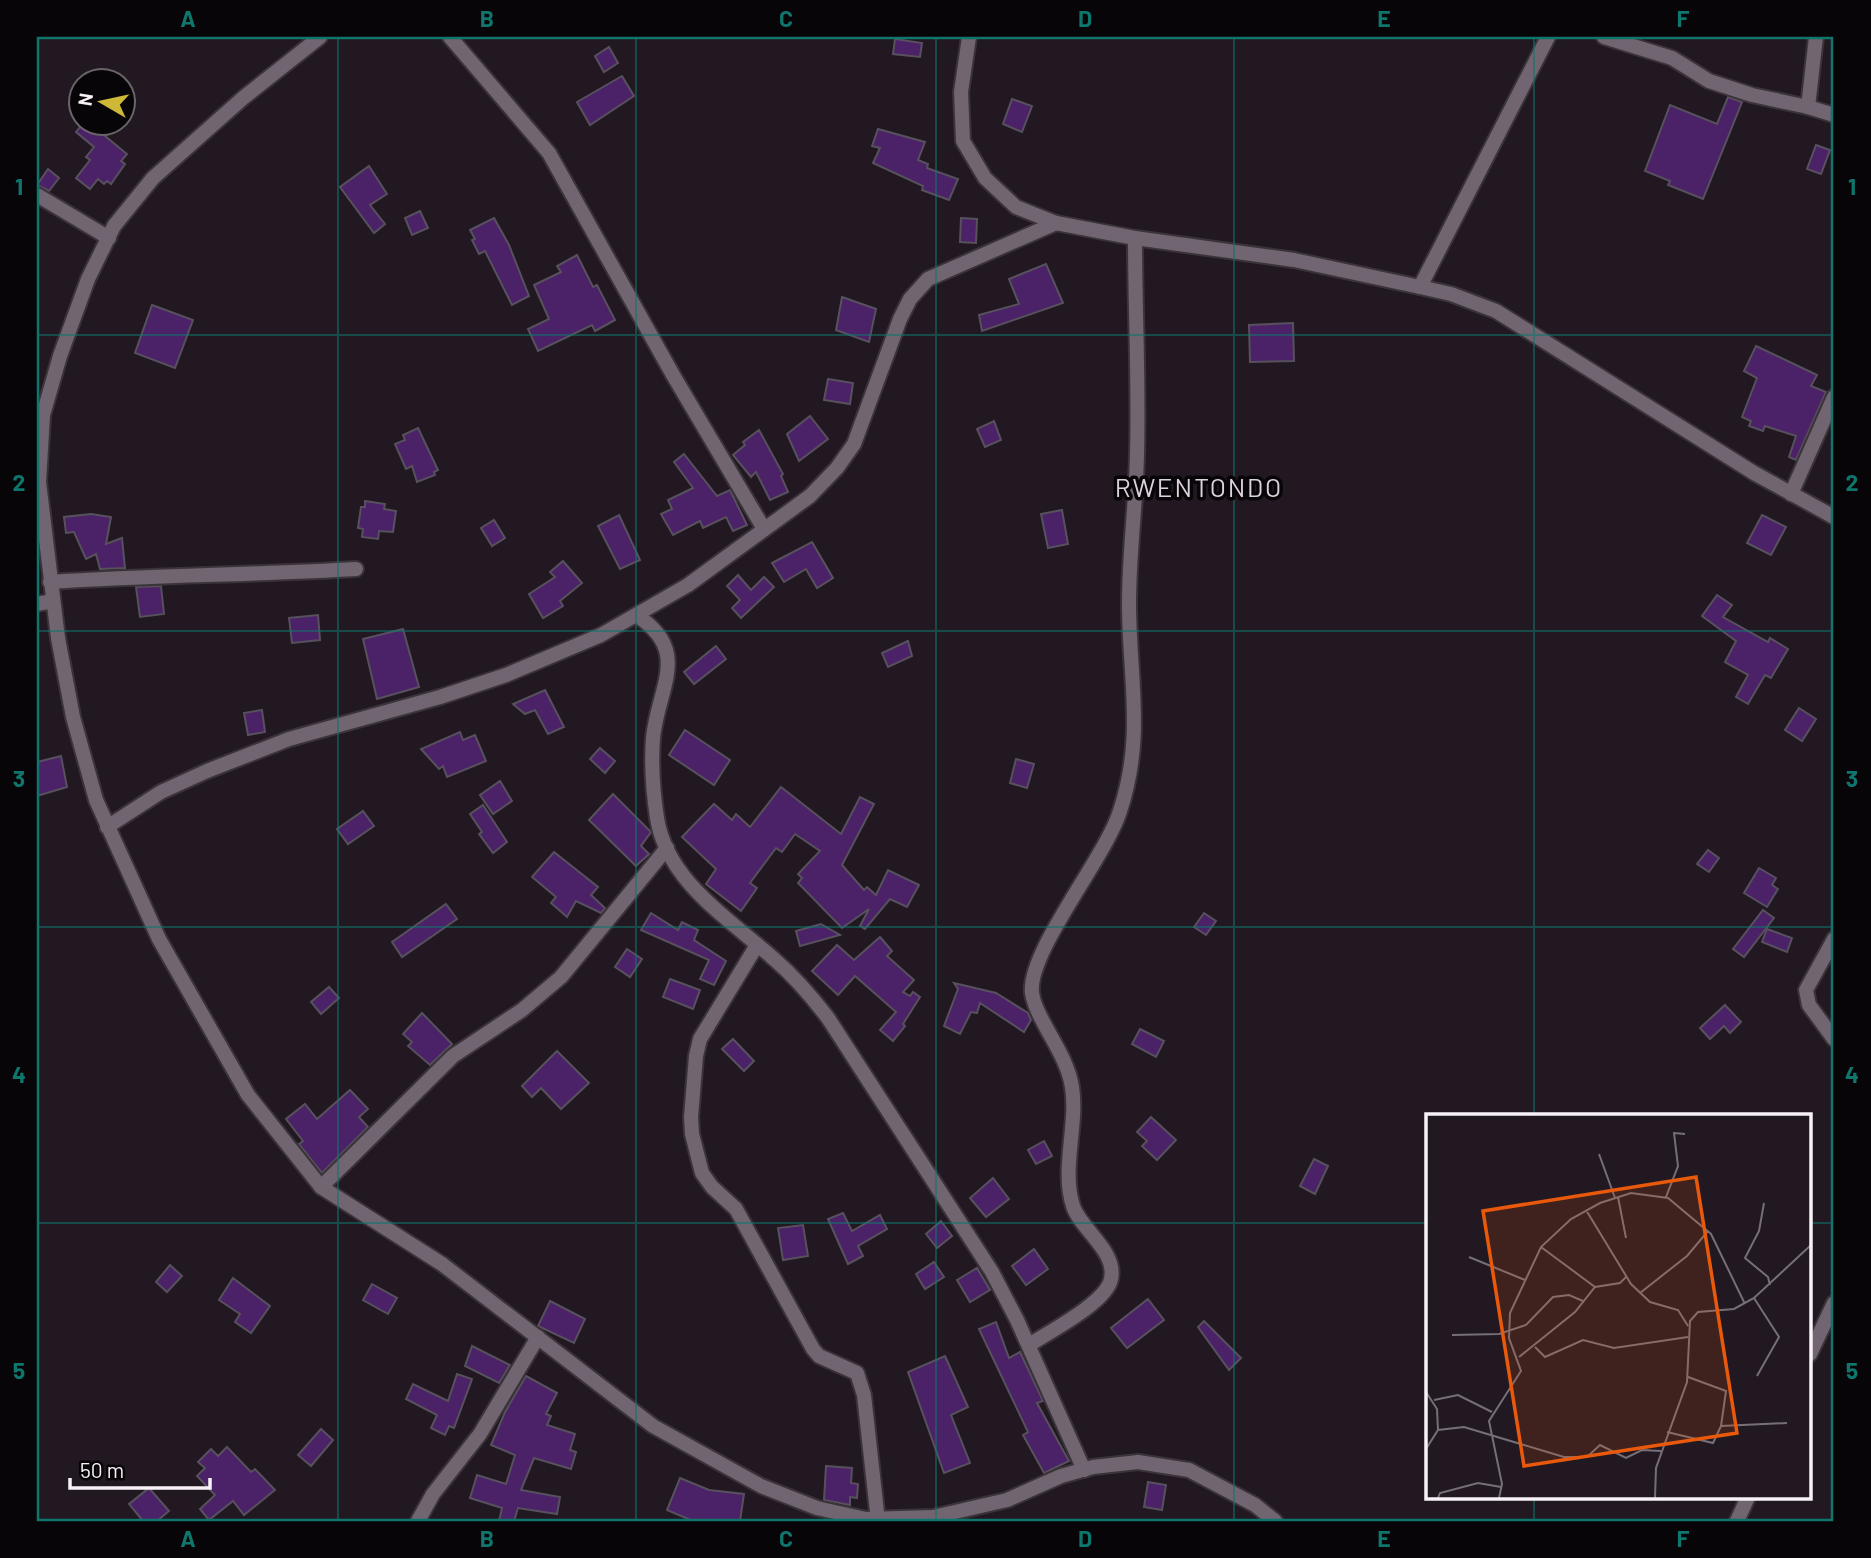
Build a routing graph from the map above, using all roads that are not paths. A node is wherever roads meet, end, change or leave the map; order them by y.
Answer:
1 (320, 37) edge
2 (450, 37) edge
3 (969, 37) edge
4 (1548, 37) edge
5 (1604, 37) edge
6 (1816, 37) edge
7 (1808, 107) junction
8 (1834, 115) edge
9 (37, 195) edge
10 (1056, 223) junction
11 (108, 237) junction
12 (1135, 238) junction
13 (1420, 287) junction
14 (1834, 397) edge
15 (1791, 494) junction
16 (1834, 517) edge
17 (764, 529) junction
18 (356, 569) dead end
19 (50, 582) junction
20 (53, 601) junction
21 (37, 604) edge
22 (636, 615) junction
23 (107, 827) junction
24 (667, 848) junction
25 (1834, 939) edge
26 (757, 945) junction
27 (1834, 1039) edge
28 (321, 1187) junction
29 (1834, 1303) edge
30 (538, 1337) junction
31 (1029, 1345) junction
32 (1812, 1350) edge
33 (1084, 1469) junction
34 (1748, 1498) edge
35 (878, 1520) edge
36 (418, 1521) edge
37 (1275, 1521) edge
38 (1737, 1521) edge

1 - 11 street
2 - 17 street
3 - 10 street
4 - 13 street
5 - 7 street
6 - 7 street
7 - 8 street
9 - 11 street
10 - 12 street
10 - 17 street
11 - 19 street
12 - 13 street
12 - 31 street
13 - 15 street
14 - 15 street
15 - 16 street
17 - 22 street
18 - 19 street
19 - 20 street
20 - 21 street
20 - 23 street
22 - 23 street
22 - 24 street
23 - 28 street
24 - 26 street
24 - 28 street
25 - 27 street
26 - 31 street
26 - 35 street
28 - 30 street
29 - 32 street
30 - 35 street
30 - 36 street
31 - 33 street
33 - 35 street
33 - 37 street
34 - 38 street

